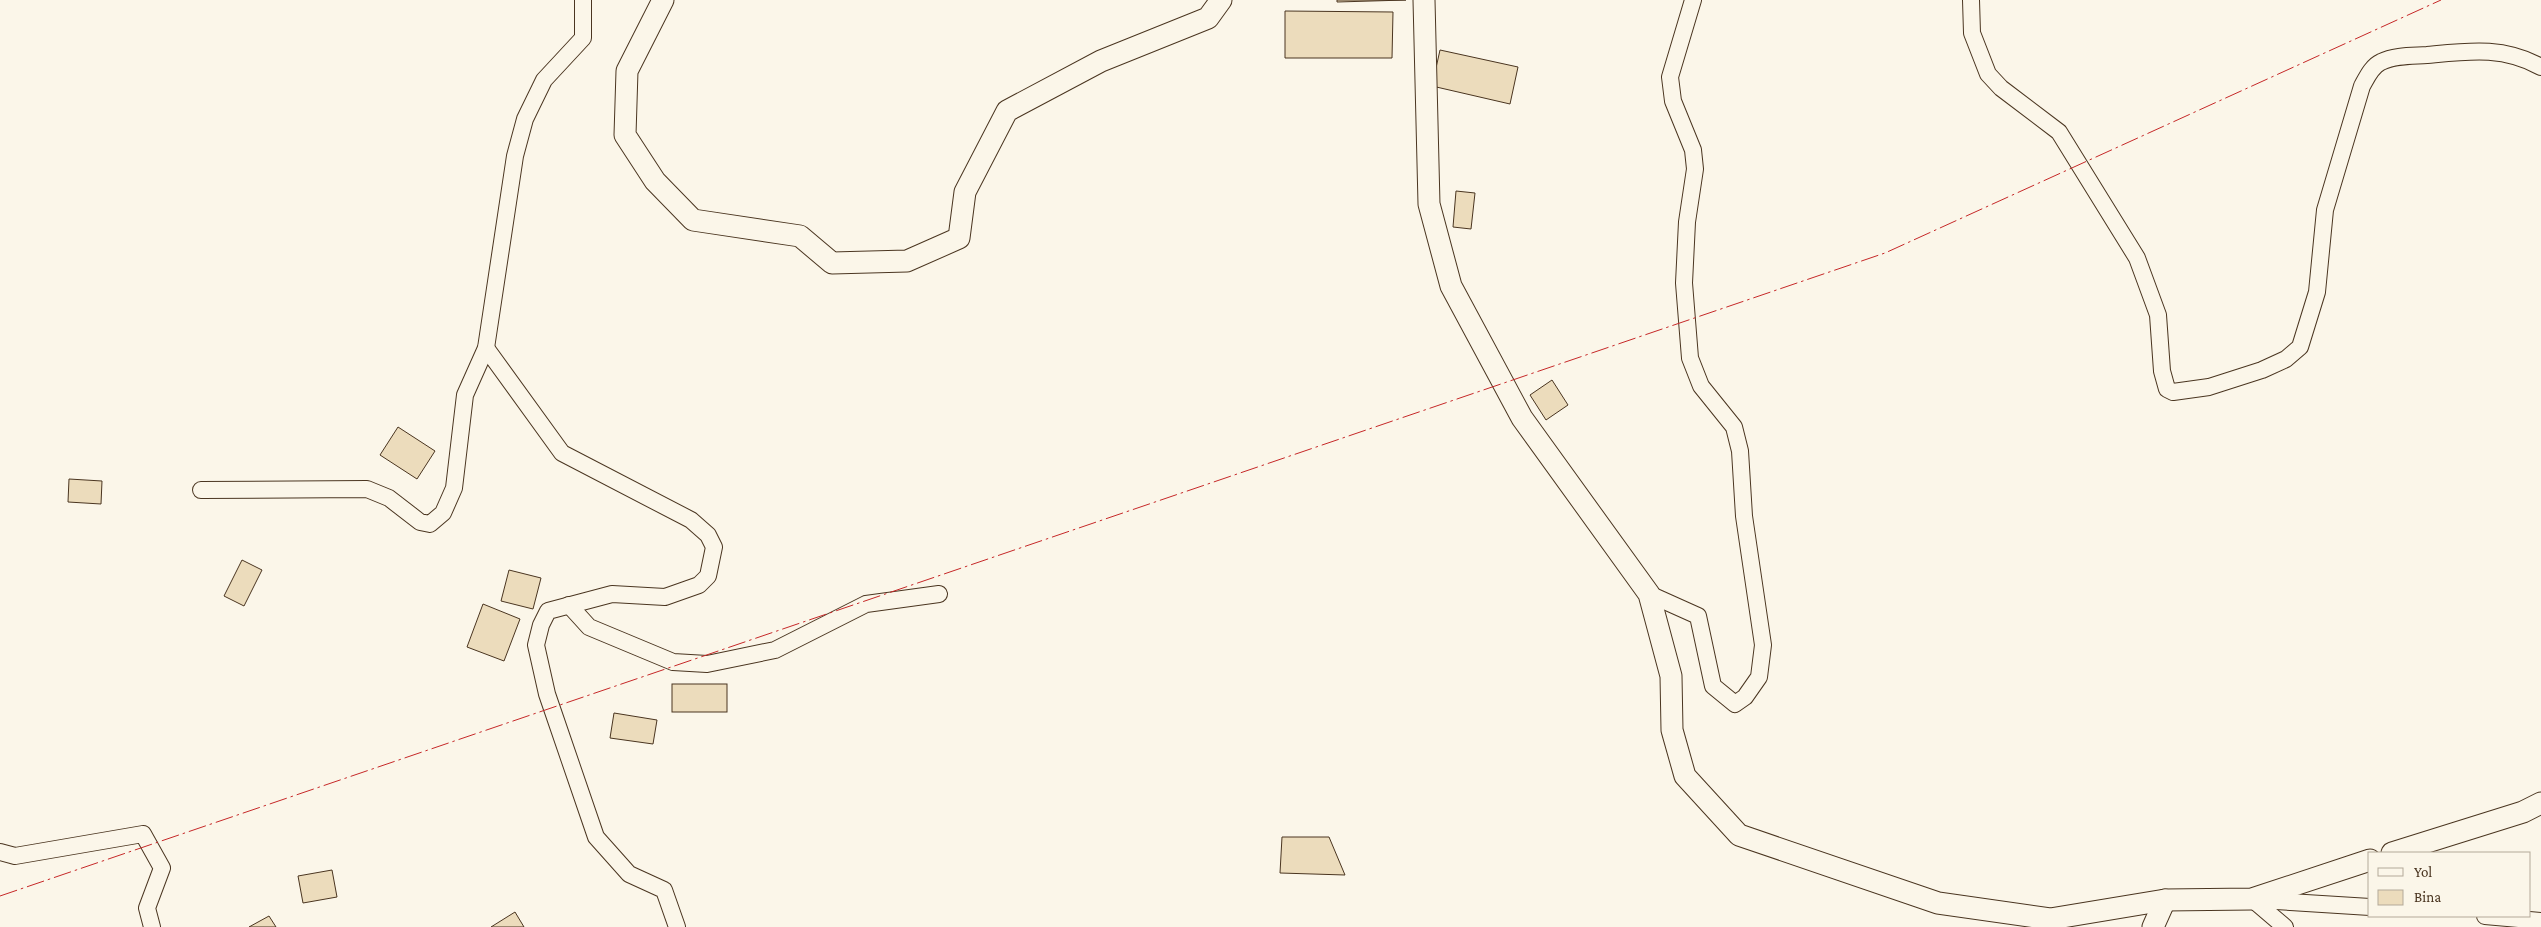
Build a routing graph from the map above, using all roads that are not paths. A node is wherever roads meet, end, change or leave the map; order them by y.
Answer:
1 (583, 0) edge
2 (663, 0) edge
3 (1221, 0) edge
4 (1424, 0) edge
5 (1693, 0) edge
6 (1971, 0) edge
7 (2541, 67) edge
8 (486, 348) junction
9 (201, 490) dead end
10 (939, 594) dead end
11 (1649, 594) junction
12 (569, 605) junction
13 (2541, 803) edge
14 (0, 852) edge
15 (2395, 852) edge
16 (2368, 861) edge
17 (2252, 899) junction
18 (2165, 900) junction
19 (2368, 907) edge
20 (2496, 917) edge
21 (2541, 921) edge
22 (152, 927) edge
23 (677, 927) edge
24 (2152, 927) edge
25 (2285, 927) edge

1 - 8 street
2 - 3 street
4 - 11 street
5 - 11 street
6 - 7 street
8 - 9 street
8 - 12 street
10 - 12 street
11 - 18 street
12 - 23 street
13 - 15 street
14 - 22 street
16 - 17 street
17 - 18 street
17 - 19 street
17 - 25 street
18 - 24 street
20 - 21 street

